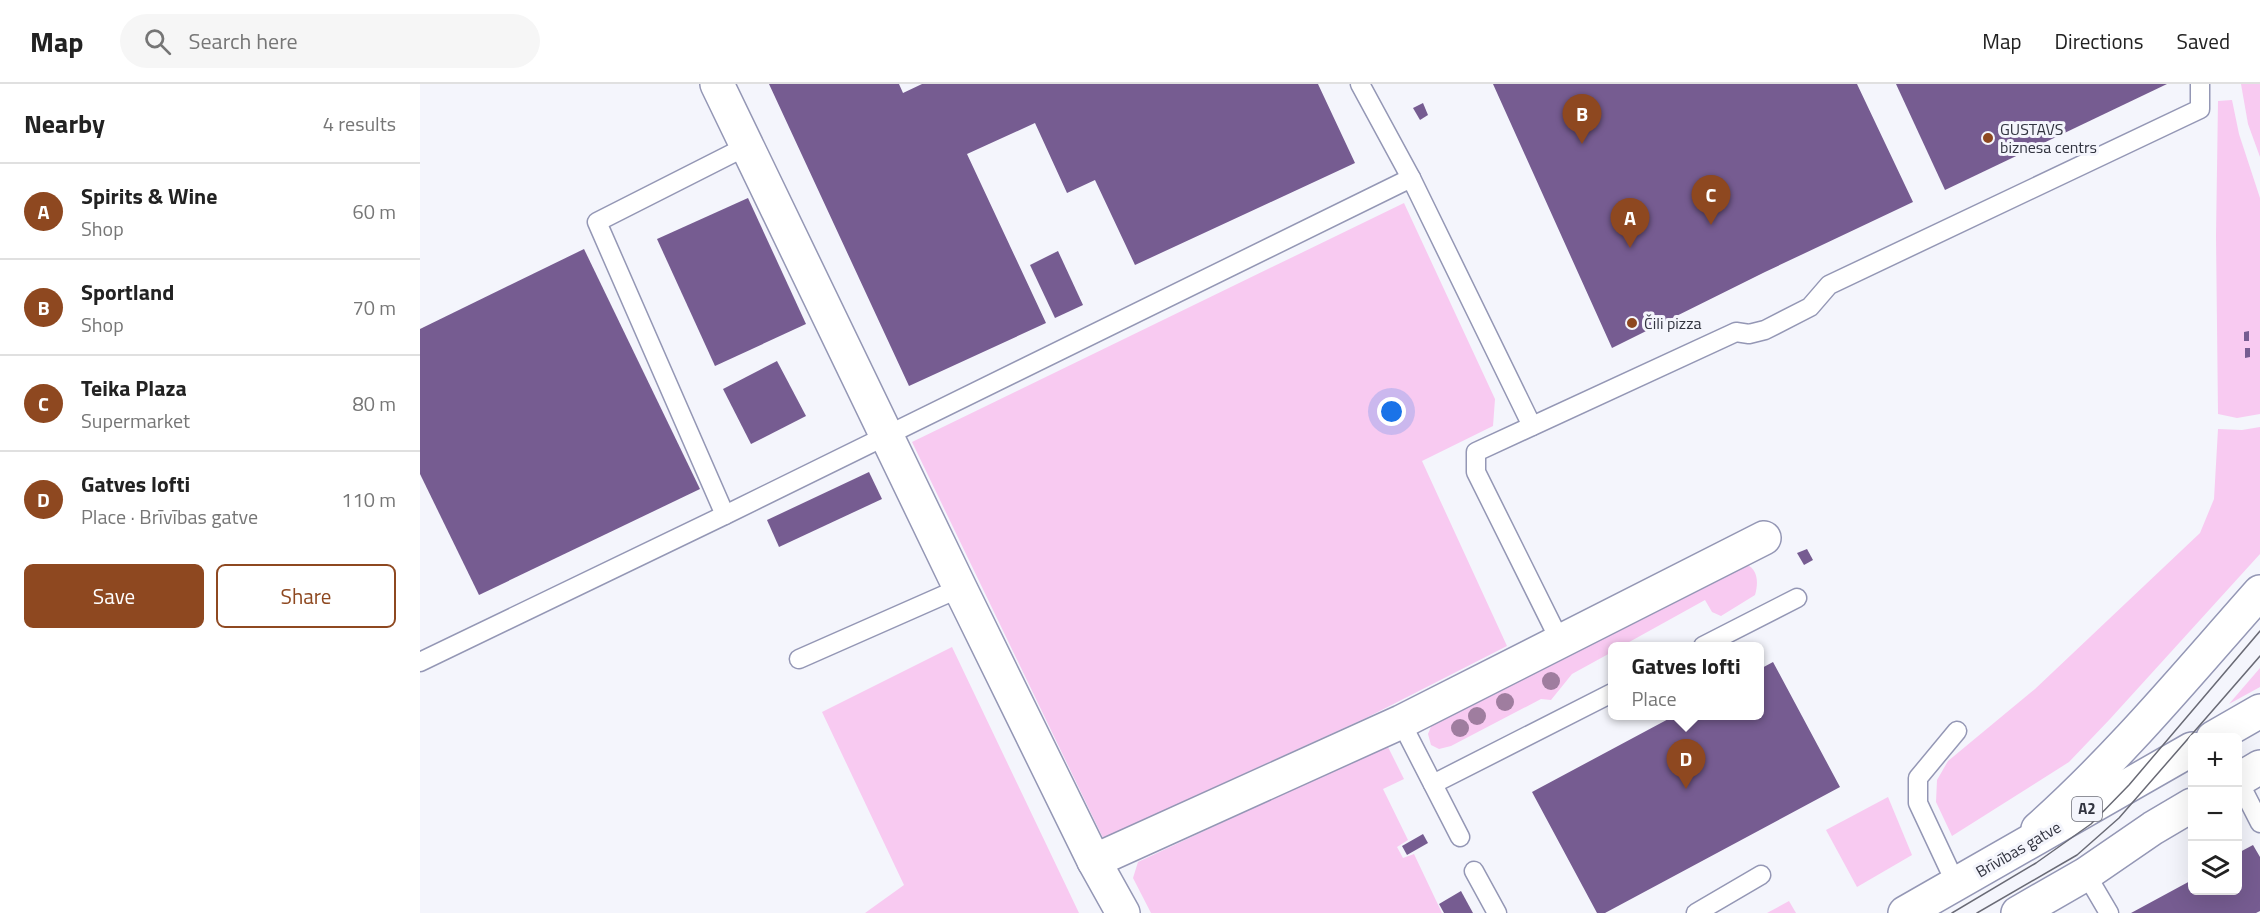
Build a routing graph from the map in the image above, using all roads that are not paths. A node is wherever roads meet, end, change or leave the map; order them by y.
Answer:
1 (717, 84) edge
2 (1360, 84) edge
3 (2200, 84) edge
4 (747, 146) junction
5 (1411, 178) junction
6 (1532, 426) junction
7 (887, 435) junction
8 (725, 515) junction
9 (1764, 538) dead end
10 (960, 588) junction
11 (2260, 592) edge
12 (1797, 598) dead end
13 (1560, 641) junction
14 (1711, 642) edge
15 (799, 659) dead end
16 (420, 662) edge
17 (1608, 695) edge
18 (2260, 711) edge
19 (1401, 722) junction
20 (1957, 731) dead end
21 (2222, 733) edge
22 (2188, 752) edge
23 (2260, 767) edge
24 (2242, 778) edge
25 (1433, 784) junction
26 (2242, 787) edge
27 (2188, 808) edge
28 (2260, 823) edge
29 (1460, 837) dead end
30 (2009, 855) junction
31 (1094, 861) junction
32 (1474, 871) dead end
33 (2086, 874) junction
34 (1761, 875) dead end
35 (1956, 884) junction
36 (1123, 913) edge
37 (1497, 913) edge
38 (1696, 913) edge
39 (1905, 913) edge
40 (2018, 913) edge
41 (2109, 913) edge

1 - 4 main road
2 - 5 lane
3 - 6 lane
4 - 7 main road
4 - 8 lane
5 - 6 lane
5 - 7 lane
6 - 13 lane
7 - 8 lane
7 - 10 main road
8 - 16 lane
9 - 13 main road
10 - 15 lane
10 - 31 main road
11 - 30 main road
12 - 14 lane
13 - 19 main road
17 - 25 lane
18 - 21 main road
19 - 25 lane
19 - 31 main road
20 - 35 lane
22 - 30 main road, Brīvības gatve / A2
23 - 24 main road
25 - 29 lane
26 - 28 lane
27 - 33 main road
30 - 35 main road, Brīvības gatve / A2
31 - 36 main road
32 - 37 lane
33 - 40 main road
33 - 41 lane
34 - 38 lane
35 - 39 main road, Brīvības gatve / A2

